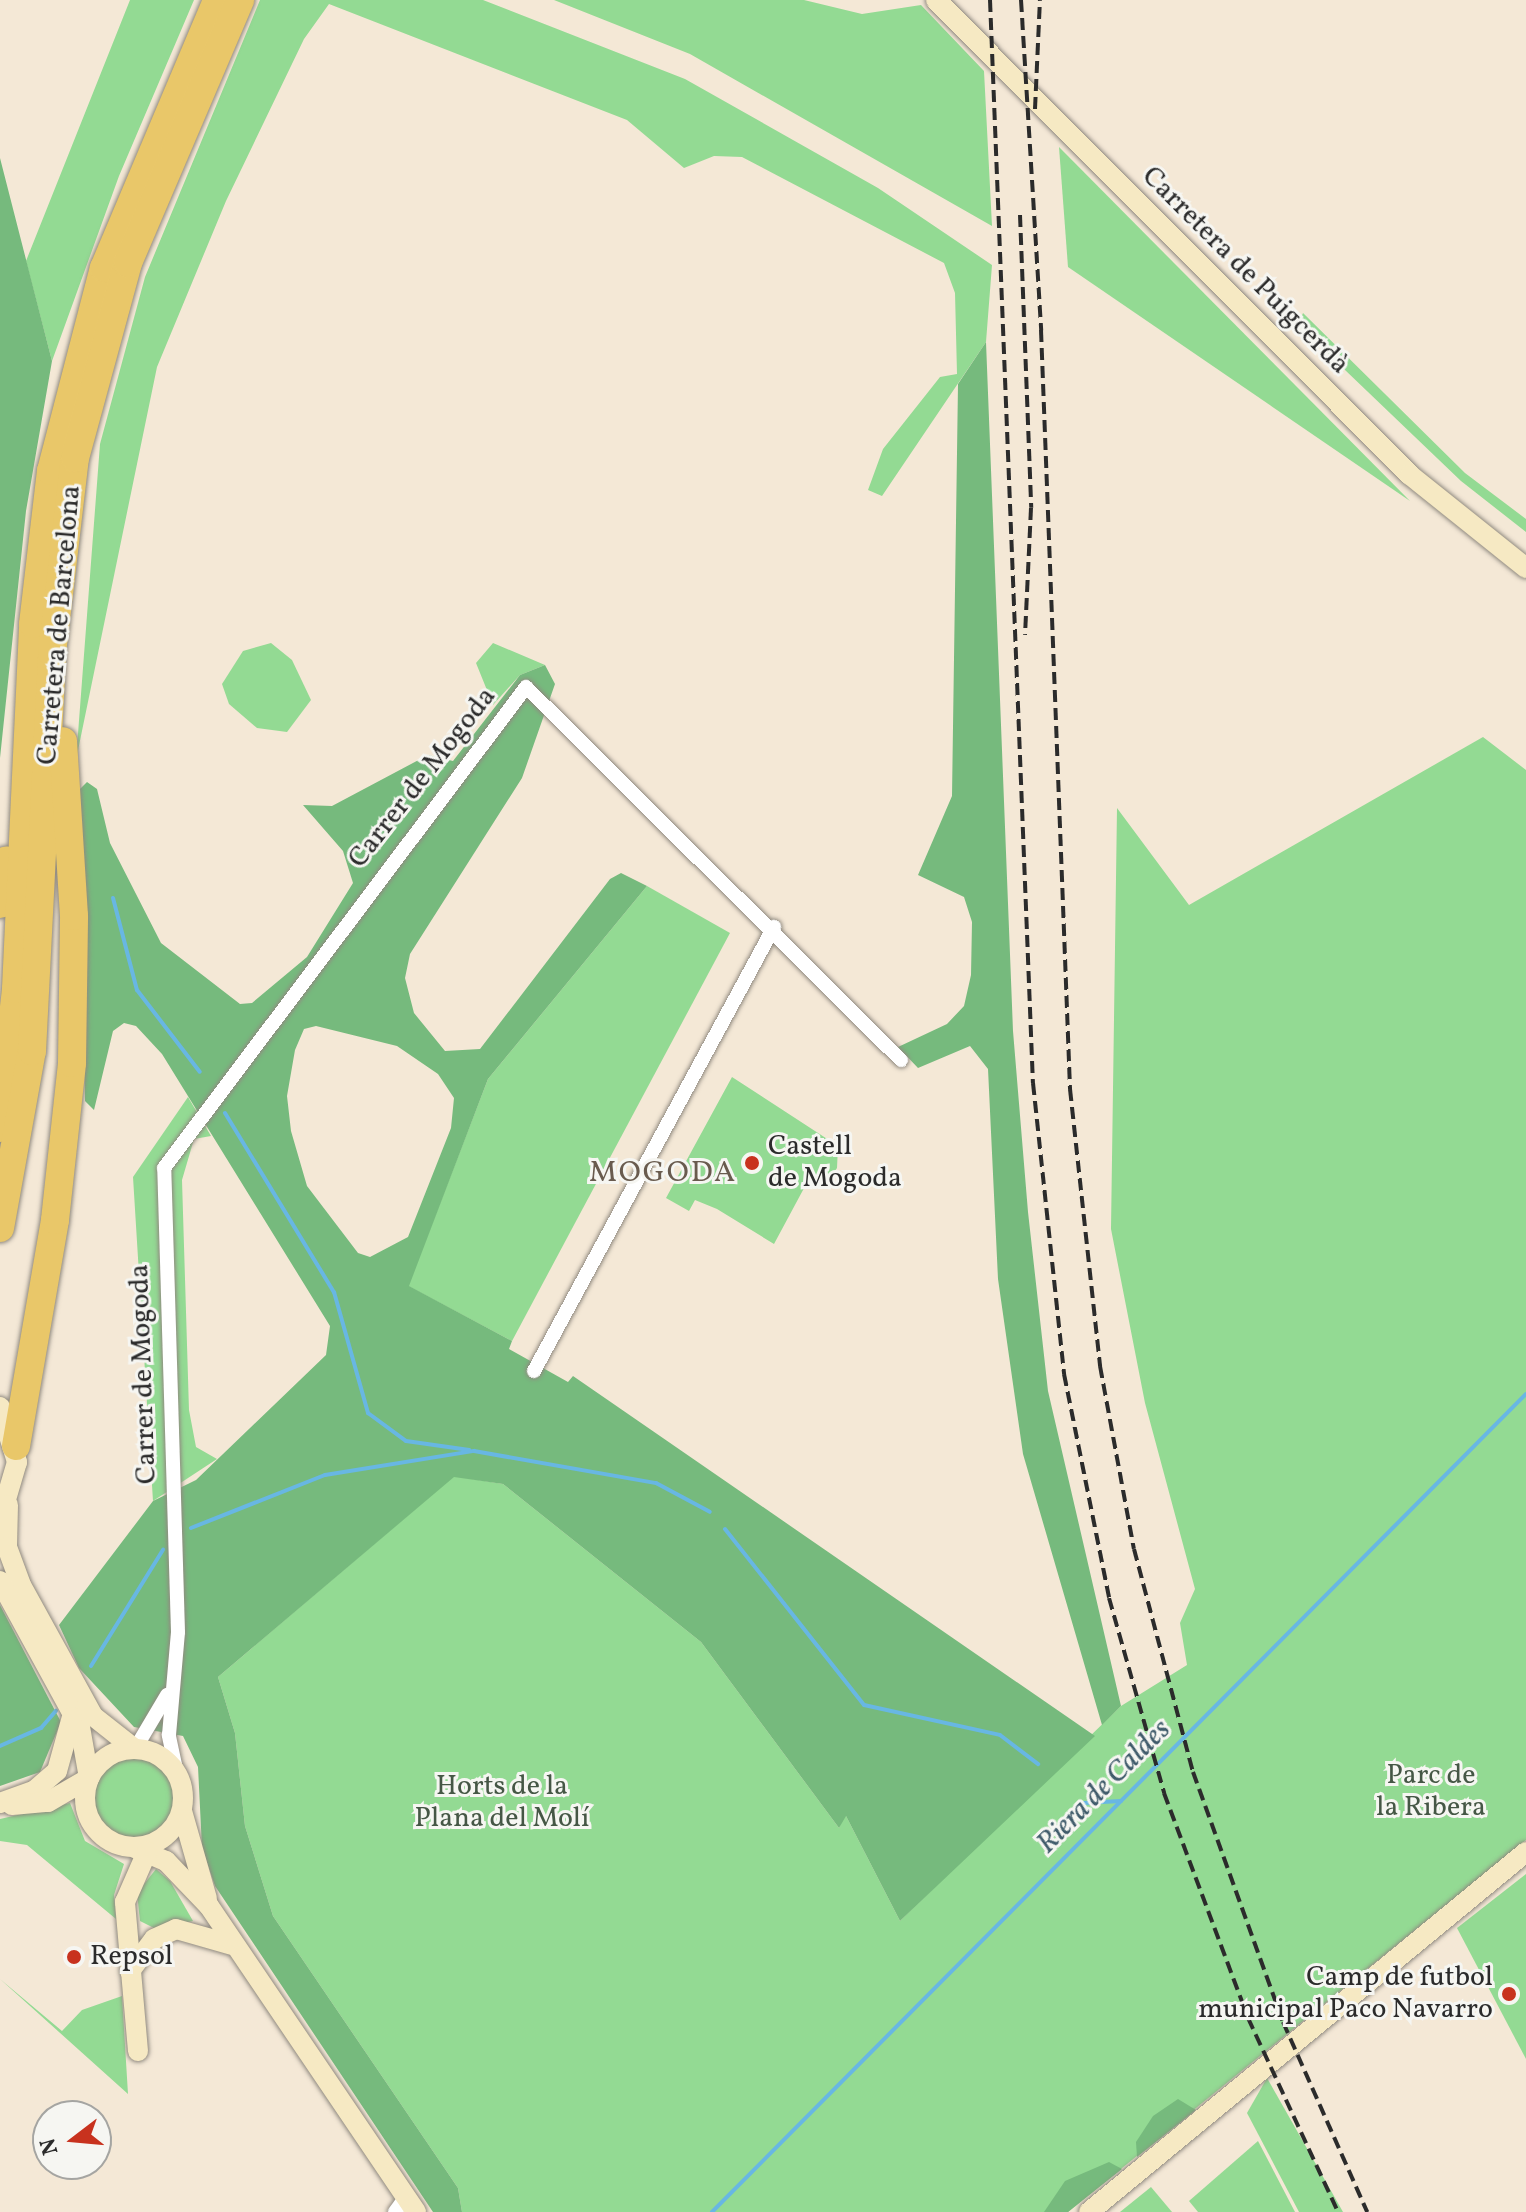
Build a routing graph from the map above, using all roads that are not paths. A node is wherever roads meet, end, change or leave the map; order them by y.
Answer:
1 (217, 0) edge
2 (240, 0) edge
3 (936, 0) edge
4 (1526, 568) edge
5 (41, 661) junction
6 (0, 904) edge
7 (774, 927) junction
8 (901, 1060) dead end
9 (0, 1128) edge
10 (0, 1228) edge
11 (534, 1371) dead end
12 (0, 1407) edge
13 (16, 1446) junction
14 (4, 1511) edge
15 (0, 1581) edge
16 (172, 1684) junction
17 (71, 1709) junction
18 (135, 1749) junction
19 (177, 1774) junction
20 (89, 1778) junction
21 (0, 1804) edge
22 (182, 1811) junction
23 (141, 1850) junction
24 (1526, 1852) edge
25 (209, 1906) junction
26 (239, 1949) junction
27 (130, 1971) junction
28 (138, 2051) dead end
29 (406, 2207) edge
30 (1089, 2212) edge

1 - 5 highway, Carretera de Barcelona
2 - 5 highway, Carretera de Barcelona
3 - 4 main road, Carretera de Puigcerdà
5 - 6 highway
5 - 9 highway, Carretera de Barcelona
5 - 10 highway, Carretera de Barcelona
5 - 13 highway
7 - 8 street
7 - 11 street
7 - 16 street, Carrer de Mogoda
12 - 13 main road
13 - 14 main road
14 - 18 main road
15 - 17 main road
16 - 18 street, Carrer de Mogoda
16 - 19 street, Carrer de Mogoda
17 - 20 main road
17 - 21 main road
18 - 19 main road
18 - 20 main road
19 - 22 main road
20 - 21 main road
20 - 23 main road
22 - 23 main road
22 - 25 main road
23 - 25 main road
23 - 27 main road
24 - 30 main road
25 - 26 main road
26 - 27 main road
26 - 29 main road
27 - 28 main road

